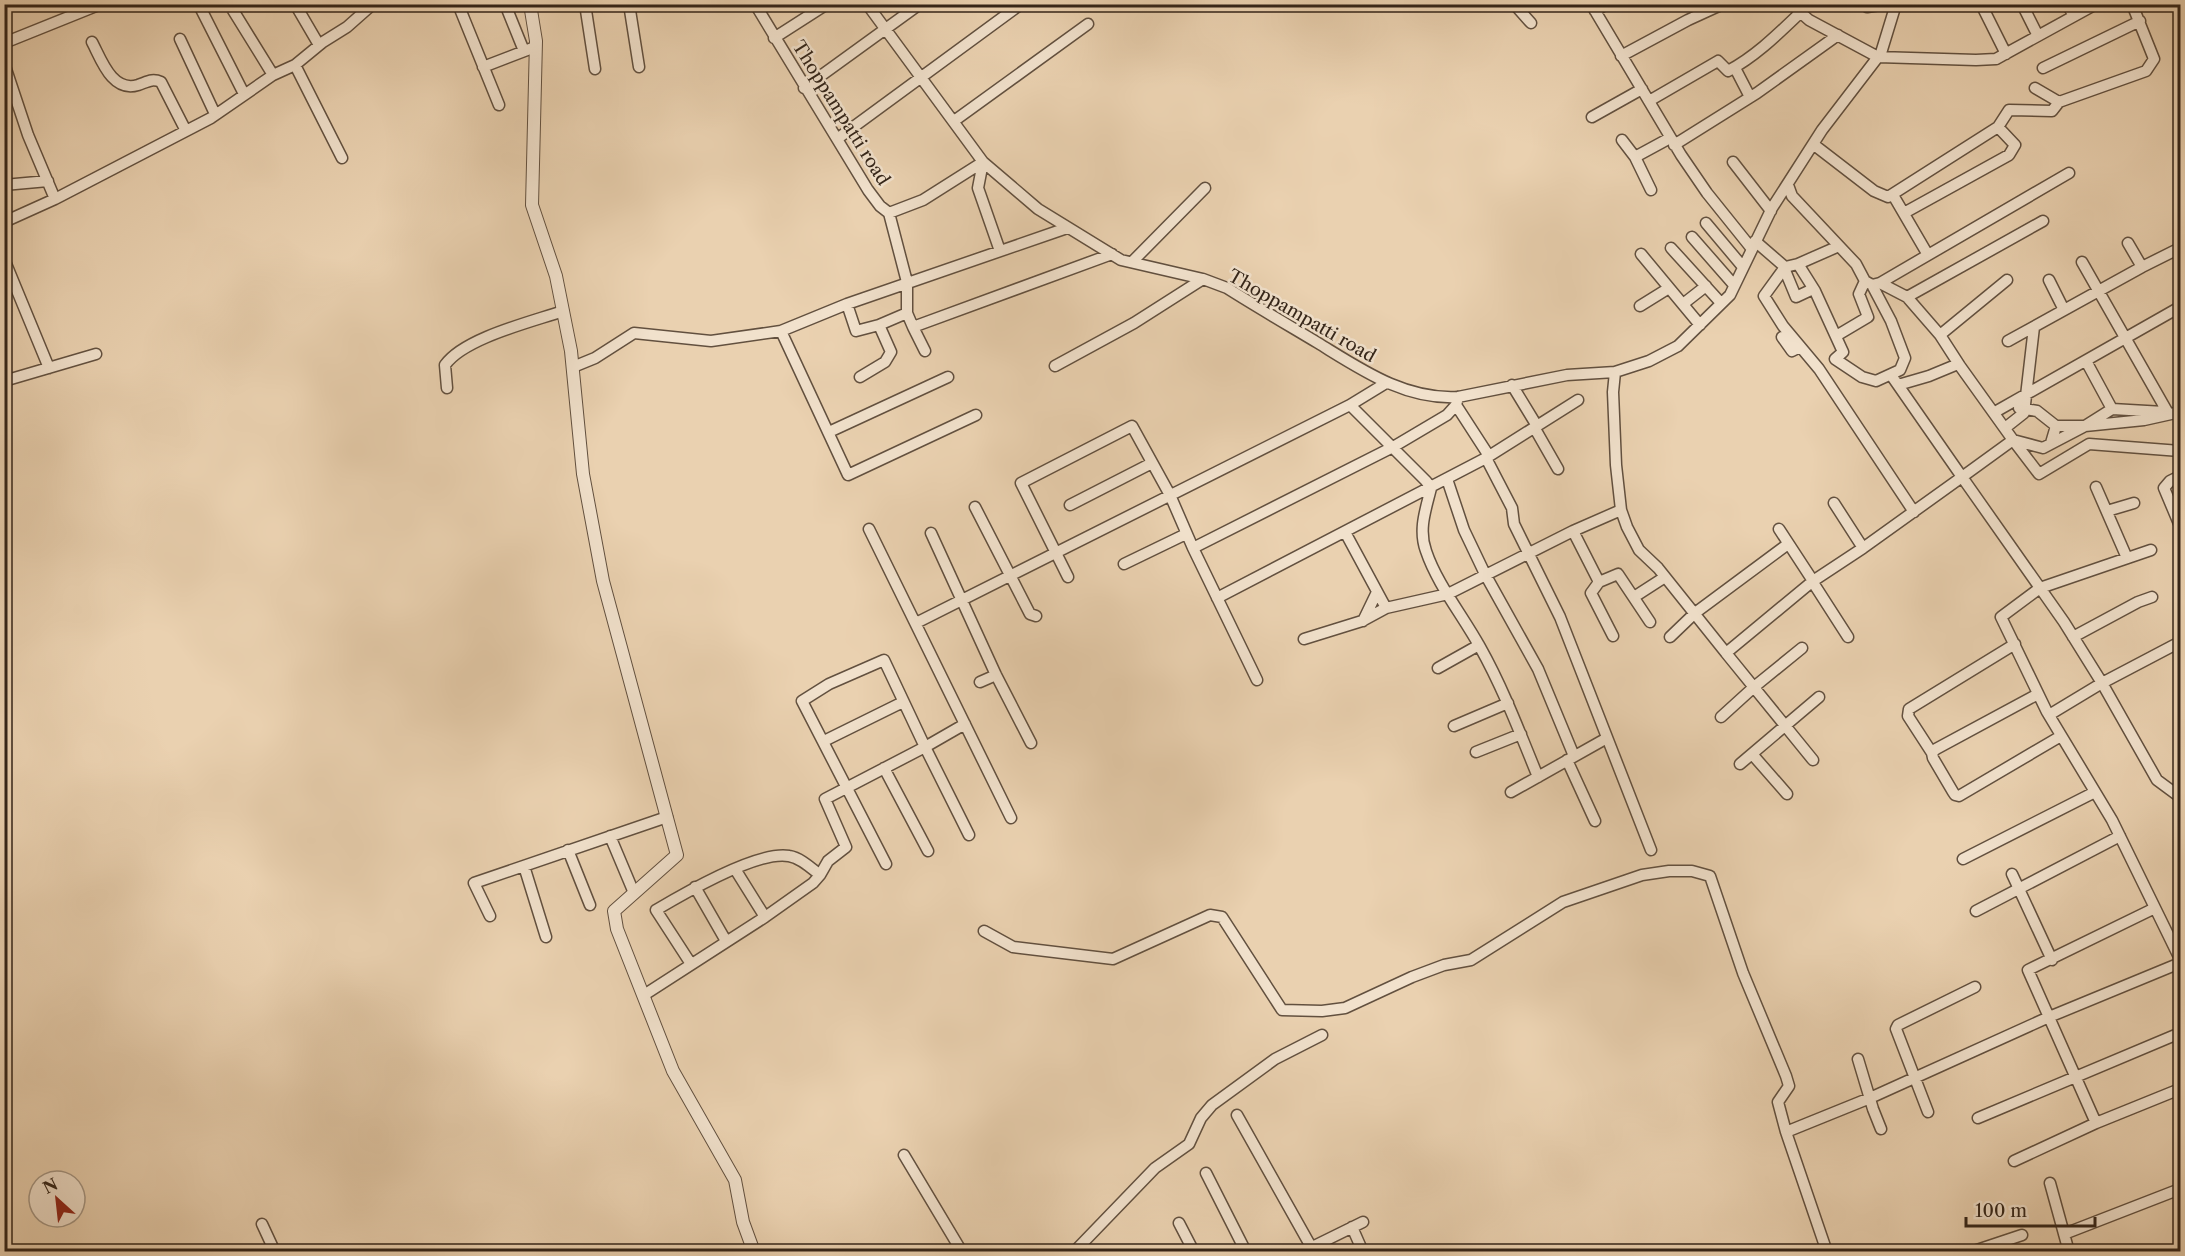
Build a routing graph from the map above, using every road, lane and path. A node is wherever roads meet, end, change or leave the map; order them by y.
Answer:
1 (101, 4) edge
2 (210, 4) edge
3 (224, 4) edge
4 (295, 4) edge
5 (373, 4) edge
6 (458, 4) edge
7 (505, 4) edge
8 (530, 4) edge
9 (585, 4) edge
10 (629, 4) edge
11 (755, 4) edge
12 (827, 4) edge
13 (867, 4) edge
14 (920, 4) edge
15 (1021, 4) edge
16 (1607, 4) edge
17 (1723, 4) edge
18 (1791, 4) edge
19 (1887, 4) edge
20 (1896, 4) edge
21 (1981, 4) edge
22 (2022, 4) edge
23 (2067, 4) edge
24 (2096, 4) edge
25 (2132, 4) edge
26 (1519, 6) edge
27 (1867, 7) dead end
28 (1593, 8) edge
29 (1801, 12) junction
30 (2074, 16) junction
31 (2140, 21) junction
32 (1531, 23) dead end
33 (1088, 24) dead end
34 (886, 30) junction
35 (1838, 35) junction
36 (2038, 36) junction
37 (774, 38) junction
38 (180, 39) dead end
39 (92, 42) dead end
40 (4, 43) edge
41 (319, 45) junction
42 (530, 49) junction
43 (2006, 54) junction
44 (1621, 56) junction
45 (1878, 57) junction
46 (4, 63) edge
47 (295, 65) junction
48 (483, 67) junction
49 (639, 67) dead end
50 (1735, 68) junction
51 (2043, 68) dead end
52 (595, 69) dead end
53 (273, 75) junction
54 (921, 76) junction
55 (804, 88) junction
56 (2035, 88) dead end
57 (1642, 89) junction
58 (244, 94) junction
59 (1750, 97) junction
60 (1649, 101) junction
61 (2059, 102) junction
62 (499, 105) dead end
63 (215, 114) junction
64 (1592, 117) dead end
65 (954, 122) junction
66 (1998, 127) junction
67 (186, 131) junction
68 (837, 139) junction
69 (1622, 140) dead end
70 (1672, 141) junction
71 (1813, 144) junction
72 (342, 158) dead end
73 (1635, 158) junction
74 (983, 162) junction
75 (1733, 162) dead end
76 (2069, 173) dead end
77 (48, 181) junction
78 (4, 185) edge
79 (1788, 185) junction
80 (1205, 188) dead end
81 (1651, 190) dead end
82 (1893, 195) junction
83 (55, 199) junction
84 (1771, 211) junction
85 (889, 213) junction
86 (1904, 213) junction
87 (2043, 221) dead end
88 (4, 222) edge
89 (1706, 223) dead end
90 (1067, 228) junction
91 (1692, 237) dead end
92 (2128, 243) dead end
93 (1753, 245) junction
94 (1839, 246) junction
95 (1671, 248) dead end
96 (2181, 248) edge
97 (1000, 251) junction
98 (1641, 254) dead end
99 (1112, 255) junction
100 (1928, 255) junction
101 (4, 259) edge
102 (1132, 262) junction
103 (2082, 262) dead end
104 (1798, 264) junction
105 (1743, 267) junction
106 (2142, 267) junction
107 (1784, 268) junction
108 (1203, 279) junction
109 (2007, 280) dead end
110 (2049, 280) dead end
111 (907, 282) junction
112 (1872, 283) junction
113 (1734, 285) junction
114 (1706, 286) junction
115 (1669, 288) junction
116 (1813, 289) junction
117 (2099, 291) junction
118 (1907, 297) junction
119 (1721, 303) junction
120 (847, 304) junction
121 (1683, 304) junction
122 (1640, 306) dead end
123 (2181, 307) edge
124 (2064, 310) junction
125 (563, 311) junction
126 (908, 313) junction
127 (879, 325) junction
128 (1700, 325) junction
129 (913, 327) junction
130 (2034, 327) junction
131 (781, 331) junction
132 (1940, 335) junction
133 (1836, 336) junction
134 (1782, 337) dead end
135 (2126, 338) junction
136 (2008, 341) dead end
137 (1800, 347) junction
138 (925, 351) dead end
139 (96, 354) dead end
140 (1835, 359) junction
141 (2086, 361) junction
142 (1959, 364) junction
143 (1055, 366) dead end
144 (49, 368) junction
145 (573, 368) junction
146 (1819, 369) junction
147 (1615, 372) junction
148 (1892, 375) junction
149 (860, 377) dead end
150 (948, 377) dead end
151 (4, 381) edge
152 (1386, 383) junction
153 (1512, 385) junction
154 (1898, 385) junction
155 (447, 388) dead end
156 (2027, 394) junction
157 (2158, 396) junction
158 (1578, 400) dead end
159 (1457, 401) junction
160 (1350, 405) junction
161 (2007, 405) junction
162 (2024, 410) junction
163 (2112, 410) junction
164 (1995, 412) junction
165 (2181, 412) edge
166 (2153, 414) junction
167 (976, 415) dead end
168 (2056, 426) junction
169 (2085, 426) junction
170 (1536, 427) junction
171 (2005, 428) junction
172 (829, 432) junction
173 (2013, 440) junction
174 (2051, 443) junction
175 (1393, 447) junction
176 (2181, 451) edge
177 (1487, 457) junction
178 (1152, 463) junction
179 (1558, 469) dead end
180 (2181, 476) edge
181 (1962, 477) junction
182 (1447, 479) junction
183 (2096, 487) dead end
184 (1431, 488) junction
185 (1170, 495) junction
186 (1834, 503) dead end
187 (2134, 503) dead end
188 (1070, 504) dead end
189 (975, 507) dead end
190 (1620, 510) junction
191 (1914, 512) junction
192 (2107, 512) junction
193 (2181, 526) edge
194 (869, 529) dead end
195 (1779, 529) dead end
196 (1573, 531) junction
197 (1345, 532) junction
198 (931, 533) dead end
199 (1186, 534) junction
200 (1788, 543) junction
201 (1192, 548) junction
202 (1863, 548) junction
203 (2151, 550) dead end
204 (1055, 553) junction
205 (1528, 554) junction
206 (2127, 558) junction
207 (1124, 564) dead end
208 (1485, 574) junction
209 (1011, 576) junction
210 (1665, 577) junction
211 (1068, 578) dead end
212 (1812, 581) junction
213 (1599, 582) junction
214 (2040, 588) junction
215 (1377, 592) junction
216 (1448, 594) junction
217 (1634, 597) junction
218 (2152, 597) dead end
219 (1217, 598) junction
220 (962, 600) junction
221 (1386, 608) junction
222 (1695, 612) junction
223 (1036, 616) dead end
224 (1362, 621) junction
225 (1650, 622) dead end
226 (916, 623) junction
227 (1613, 636) dead end
228 (1670, 637) dead end
229 (1848, 637) dead end
230 (2073, 637) junction
231 (1304, 639) dead end
232 (2181, 642) edge
233 (2015, 644) junction
234 (1479, 645) junction
235 (1802, 648) dead end
236 (1726, 653) junction
237 (1438, 668) dead end
238 (996, 675) junction
239 (1257, 680) dead end
240 (980, 682) dead end
241 (2102, 683) junction
242 (1754, 687) junction
243 (2038, 694) junction
244 (1819, 697) dead end
245 (903, 702) junction
246 (1508, 703) junction
247 (2049, 715) junction
248 (1721, 717) dead end
249 (965, 724) junction
250 (1785, 725) junction
251 (1454, 726) dead end
252 (1521, 734) junction
253 (2061, 736) junction
254 (1607, 738) junction
255 (824, 741) junction
256 (1031, 743) dead end
257 (925, 747) junction
258 (1476, 752) dead end
259 (1932, 753) junction
260 (1752, 754) junction
261 (1571, 758) junction
262 (1813, 760) dead end
263 (1740, 764) dead end
264 (884, 768) junction
265 (1538, 777) junction
266 (848, 788) junction
267 (1511, 792) dead end
268 (2096, 792) junction
269 (1787, 794) dead end
270 (2181, 797) edge
271 (667, 817) junction
272 (1011, 818) dead end
273 (1595, 821) dead end
274 (969, 835) dead end
275 (610, 836) junction
276 (2120, 836) junction
277 (568, 850) junction
278 (1652, 850) dead end
279 (928, 851) dead end
280 (1964, 859) dead end
281 (886, 864) dead end
282 (524, 866) junction
283 (735, 869) junction
284 (2012, 874) dead end
285 (820, 875) junction
286 (694, 887) junction
287 (2020, 890) junction
288 (634, 893) junction
289 (590, 905) dead end
290 (2155, 908) junction
291 (1976, 911) dead end
292 (490, 916) dead end
293 (765, 917) junction
294 (984, 931) dead end
295 (546, 937) dead end
296 (726, 941) junction
297 (2052, 960) junction
298 (2181, 961) edge
299 (691, 964) junction
300 (1975, 987) dead end
301 (644, 995) junction
302 (2049, 1017) junction
303 (2181, 1033) edge
304 (1322, 1035) dead end
305 (1858, 1059) dead end
306 (1916, 1077) junction
307 (2075, 1077) junction
308 (2181, 1089) edge
309 (1870, 1098) junction
310 (1928, 1112) dead end
311 (1237, 1115) dead end
312 (1978, 1118) dead end
313 (2096, 1123) junction
314 (1881, 1129) dead end
315 (1786, 1132) junction
316 (904, 1155) dead end
317 (2014, 1161) dead end
318 (1206, 1173) dead end
319 (2050, 1183) dead end
320 (2181, 1189) edge
321 (1363, 1222) dead end
322 (1179, 1223) dead end
323 (262, 1224) dead end
324 (1352, 1227) junction
325 (2064, 1234) junction
326 (2022, 1235) dead end
327 (1309, 1250) edge
328 (275, 1251) edge
329 (754, 1251) edge
330 (962, 1251) edge
331 (1074, 1251) edge
332 (1194, 1251) edge
333 (1246, 1251) edge
334 (1363, 1251) edge
335 (1827, 1251) edge
336 (1971, 1251) edge
337 (2069, 1251) edge

1 - 40 street
2 - 58 street
3 - 53 street
4 - 41 street
5 - 41 street
6 - 48 street
7 - 42 street
8 - 42 street
9 - 52 street
10 - 49 street
11 - 37 street, Thoppampatti road
12 - 37 street
13 - 34 street, Thoppampatti road
14 - 34 street
15 - 54 street
16 - 28 street
17 - 44 street
18 - 29 street
19 - 27 street
20 - 45 street, Thoppampatti road
21 - 43 street
22 - 36 street
23 - 30 street
24 - 30 street
25 - 31 street
26 - 32 street
28 - 44 street
29 - 35 street
29 - 50 street
30 - 36 street
31 - 51 street
31 - 61 street
33 - 65 street
34 - 54 street, Thoppampatti road
34 - 55 street
35 - 45 street
35 - 59 street
36 - 43 street
37 - 55 street, Thoppampatti road
38 - 63 street
39 - 67 street
41 - 47 street
42 - 48 street
42 - 125 street
43 - 45 street
44 - 57 street
45 - 71 street, Thoppampatti road
46 - 77 street
47 - 53 street
47 - 72 street
48 - 62 street
50 - 59 street
50 - 60 street
53 - 58 street
54 - 65 street, Thoppampatti road
54 - 68 street
55 - 68 street, Thoppampatti road
56 - 61 street
57 - 60 street
57 - 64 street
58 - 63 street
59 - 70 street
60 - 70 street
61 - 66 street
63 - 67 street
65 - 74 street, Thoppampatti road
66 - 82 street
66 - 86 street
67 - 83 street
68 - 85 street, Thoppampatti road
69 - 73 street
70 - 73 street
70 - 93 street
71 - 79 street, Thoppampatti road
71 - 82 street
73 - 81 street
74 - 85 street
74 - 90 street, Thoppampatti road
74 - 97 street
75 - 84 street
76 - 100 street
77 - 78 street
77 - 83 street
79 - 84 street, Thoppampatti road
79 - 94 street
80 - 102 street
82 - 86 street
83 - 88 street
84 - 93 street, Thoppampatti road
85 - 111 street
86 - 100 street
87 - 118 street
89 - 105 street
90 - 97 street
90 - 99 street, Thoppampatti road
91 - 113 street
92 - 106 street
93 - 105 street, Thoppampatti road
93 - 107 street
94 - 104 street
94 - 112 street
95 - 114 street
96 - 106 street
97 - 111 street
98 - 115 street
99 - 102 street, Thoppampatti road
99 - 129 street
100 - 112 street
101 - 144 street
102 - 108 street, Thoppampatti road
103 - 117 street
104 - 107 street
104 - 116 street
105 - 113 street, Thoppampatti road
106 - 117 street
107 - 116 street
107 - 137 street
108 - 143 street
108 - 152 street, Thoppampatti road
109 - 132 street
110 - 124 street
111 - 120 street
111 - 126 street
112 - 118 street
112 - 133 street
112 - 148 street
113 - 119 street, Thoppampatti road
114 - 119 street
114 - 121 street
115 - 121 street
115 - 122 street
116 - 133 street
117 - 124 street
117 - 135 street
118 - 132 street
119 - 128 street, Thoppampatti road
120 - 127 street
120 - 131 street
121 - 128 street
123 - 135 street
124 - 130 street
125 - 145 street
125 - 155 street
126 - 127 street
126 - 129 street
127 - 149 street
128 - 147 street, Thoppampatti road
129 - 138 street
130 - 136 street
130 - 156 street
131 - 145 street
131 - 172 street
132 - 142 street
133 - 140 street
134 - 137 street
135 - 141 street
135 - 157 street
137 - 146 street
139 - 144 street
140 - 146 street
140 - 148 street
141 - 156 street
141 - 163 street
142 - 154 street
142 - 164 street
144 - 151 street
145 - 271 street
146 - 191 street
147 - 153 street, Thoppampatti road
147 - 190 street
148 - 154 street
150 - 172 street
152 - 159 street, Thoppampatti road
152 - 160 street
153 - 159 street, Thoppampatti road
153 - 170 street
154 - 181 street
156 - 161 street
156 - 162 street
157 - 166 street
157 - 166 street
158 - 170 street
159 - 175 street
159 - 177 street
160 - 175 street
160 - 185 street
161 - 162 street
161 - 164 street
162 - 168 street
162 - 171 street
163 - 166 street
163 - 169 street
164 - 171 street
165 - 166 street
166 - 169 street
167 - 172 street
168 - 169 street
168 - 174 street
169 - 174 street
170 - 177 street
170 - 179 street
171 - 173 street
173 - 174 street
173 - 176 street
173 - 181 street
175 - 184 street
175 - 201 street
177 - 182 street
177 - 205 street
178 - 185 street
178 - 188 street
178 - 204 street
180 - 193 street
181 - 191 street
181 - 214 street
182 - 184 street
182 - 208 street
183 - 192 street
184 - 197 street
184 - 216 street
185 - 199 street
185 - 204 street
186 - 202 street
187 - 192 street
189 - 209 street
190 - 196 street
190 - 210 street
191 - 202 street
192 - 206 street
194 - 226 street
195 - 200 street
196 - 205 street
196 - 213 street
197 - 215 street
197 - 219 street
198 - 220 street
199 - 201 street
199 - 207 street
200 - 212 street
200 - 222 street
201 - 219 street
202 - 212 street
203 - 206 street
204 - 209 street
204 - 211 street
205 - 208 street
205 - 254 street
206 - 214 street
208 - 216 street
208 - 261 street
209 - 220 street
209 - 223 street
210 - 217 street
210 - 222 street
212 - 229 street
212 - 236 street
213 - 217 street
213 - 227 street
214 - 230 street
214 - 233 street
215 - 221 street
215 - 224 street
216 - 221 street
216 - 234 street
217 - 225 street
218 - 230 street
219 - 239 street
220 - 226 street
220 - 238 street
221 - 224 street
222 - 228 street
222 - 236 street
224 - 231 street
226 - 249 street
230 - 241 street
232 - 241 street
233 - 243 street
233 - 259 street
234 - 237 street
234 - 246 street
235 - 242 street
236 - 242 street
238 - 240 street
238 - 256 street
241 - 247 street
241 - 270 street
242 - 248 street
242 - 250 street
243 - 247 street
243 - 259 street
244 - 250 street
245 - 255 street
245 - 255 street
245 - 257 street
246 - 251 street
246 - 252 street
247 - 253 street
249 - 257 street
249 - 272 street
250 - 260 street
250 - 262 street
252 - 258 street
252 - 265 street
253 - 259 street
253 - 268 street
254 - 261 street
254 - 278 street
255 - 266 street
257 - 264 street
257 - 274 street
260 - 263 street
260 - 269 street
261 - 265 street
261 - 273 street
264 - 266 street
264 - 279 street
265 - 267 street
266 - 281 street
266 - 285 street
268 - 276 street
268 - 280 street
271 - 275 street
271 - 288 street
275 - 277 street
275 - 288 street
276 - 287 street
276 - 290 street
277 - 282 street
277 - 289 street
282 - 292 street
282 - 295 street
283 - 285 street
283 - 286 street
283 - 293 street
284 - 287 street
285 - 293 street
286 - 296 street
286 - 299 street
287 - 291 street
287 - 297 street
288 - 301 street
290 - 297 street
290 - 298 street
293 - 296 street
294 - 315 street
296 - 299 street
297 - 302 street
298 - 302 street
299 - 301 street
300 - 306 street
301 - 329 street
302 - 306 street
302 - 307 street
303 - 307 street
304 - 331 street
305 - 309 street
306 - 309 street
306 - 310 street
307 - 312 street
307 - 313 street
308 - 313 street
309 - 314 street
309 - 315 street
311 - 327 street
313 - 317 street
315 - 335 street
316 - 330 street
318 - 333 street
319 - 325 street
320 - 325 street
321 - 324 street
322 - 332 street
323 - 328 street
324 - 327 street
324 - 334 street
325 - 337 street
326 - 336 street

